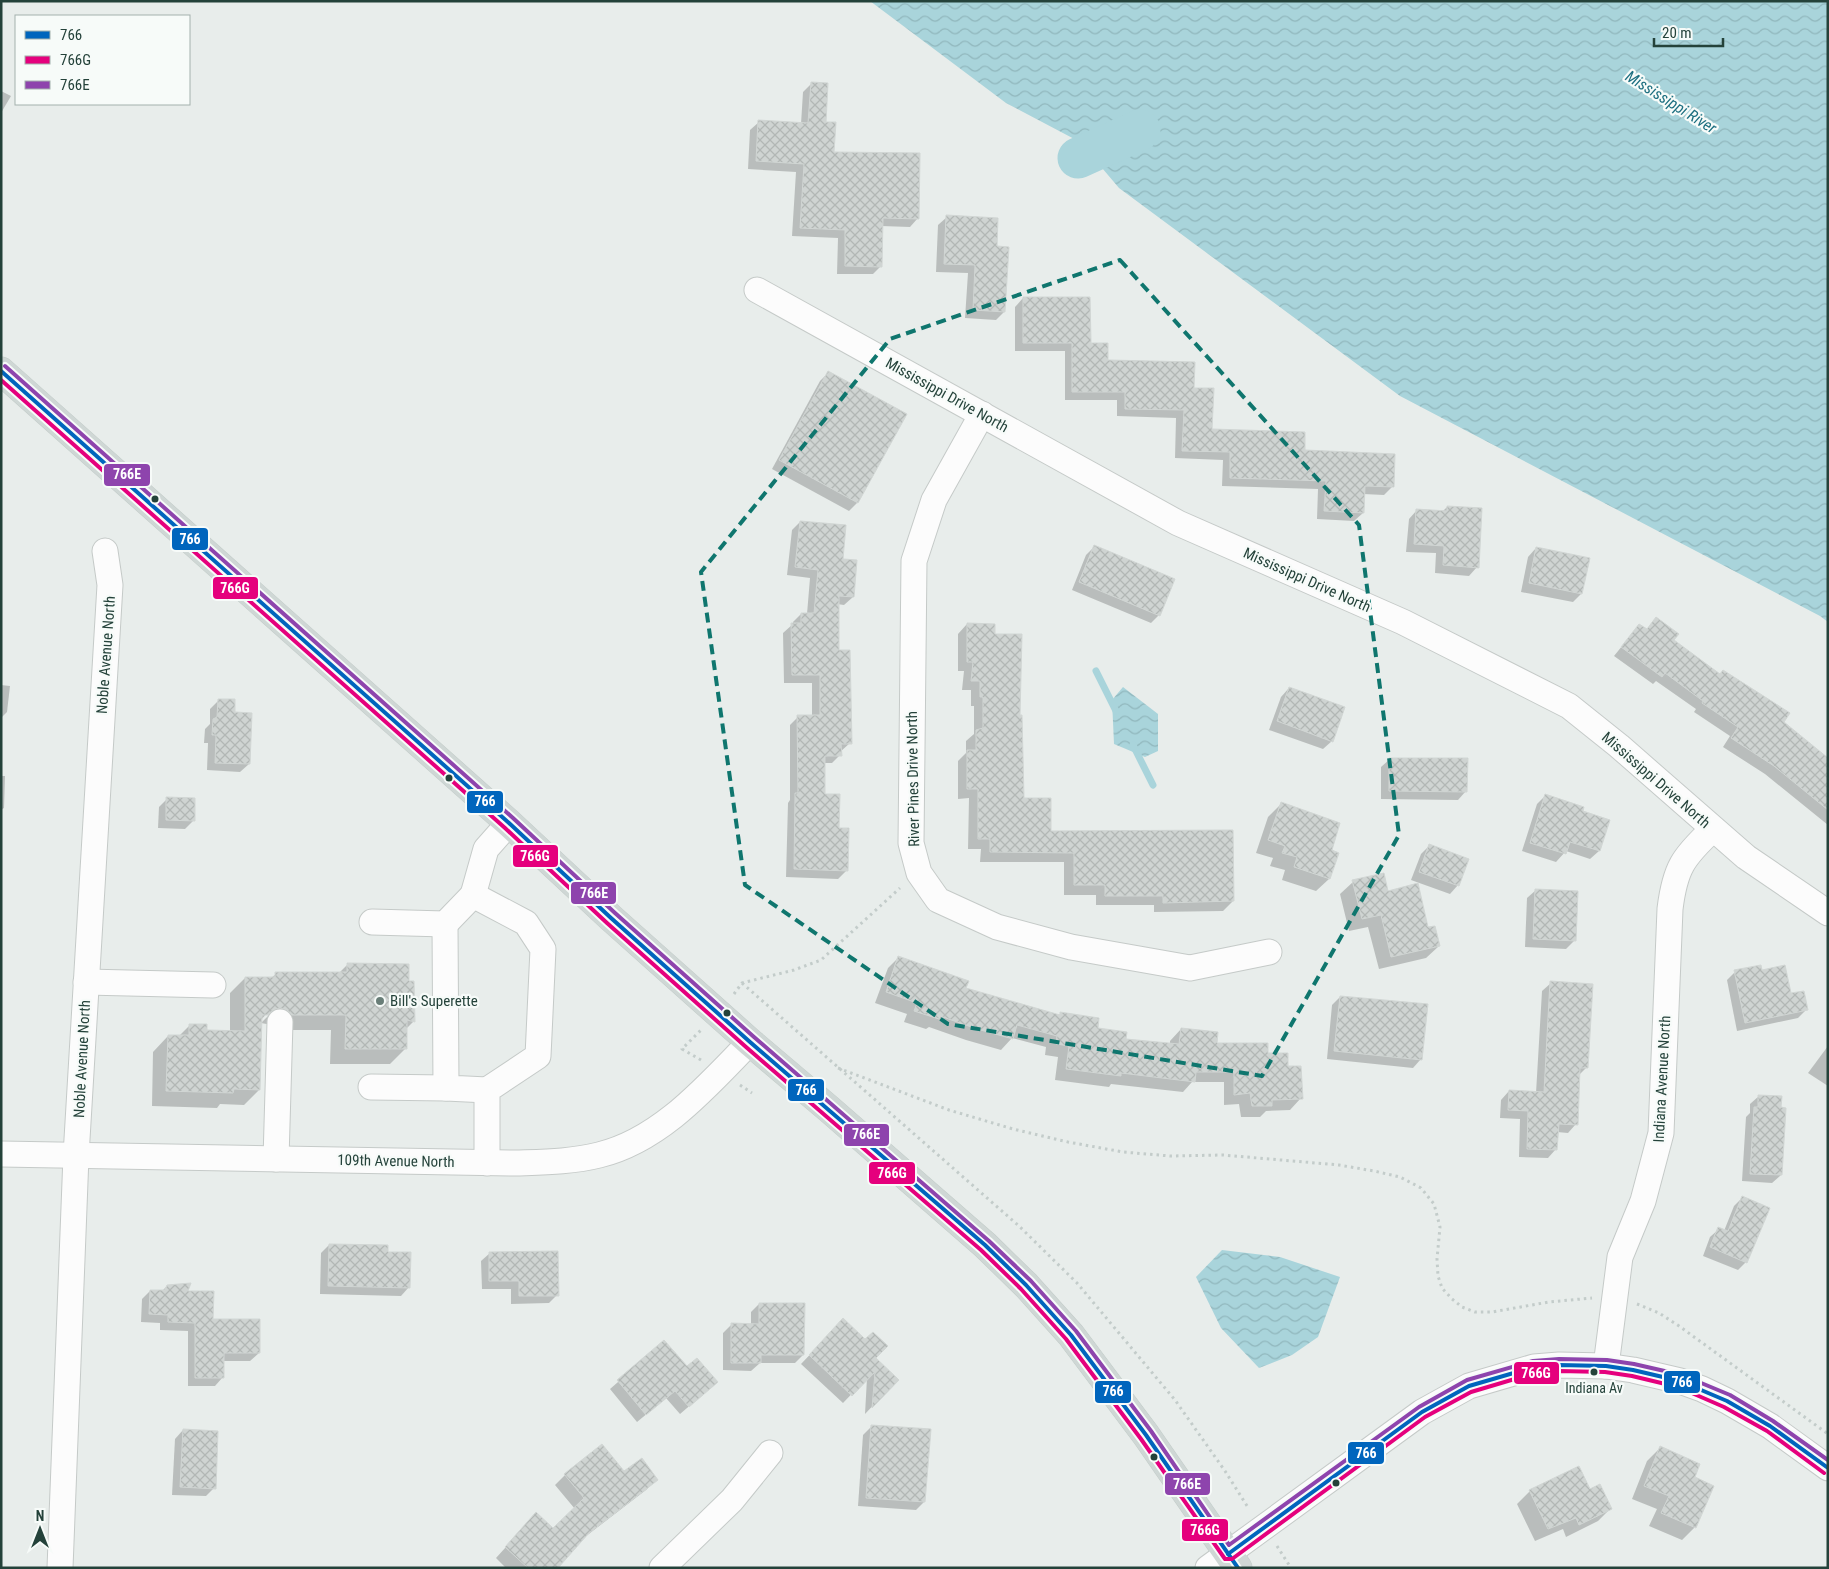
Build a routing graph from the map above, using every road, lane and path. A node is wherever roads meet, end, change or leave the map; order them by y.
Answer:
1 (757, 290) dead end
2 (1, 371) edge
3 (982, 414) junction
4 (105, 551) dead end
5 (509, 823) junction
6 (1713, 829) junction
7 (919, 873) junction
8 (473, 895) junction
9 (1828, 913) edge
10 (372, 922) dead end
11 (444, 924) junction
12 (1269, 952) dead end
13 (86, 982) junction
14 (213, 984) dead end
15 (280, 1022) dead end
16 (750, 1042) junction
17 (838, 1068) junction
18 (371, 1087) dead end
19 (446, 1088) junction
20 (487, 1090) junction
21 (1, 1154) edge
22 (76, 1156) junction
23 (276, 1159) junction
24 (487, 1163) junction
25 (1596, 1298) dead end
26 (1636, 1304) dead end
27 (1606, 1366) junction
28 (1828, 1434) edge
29 (770, 1453) dead end
30 (1828, 1468) edge
31 (1244, 1502) dead end
32 (1279, 1549) dead end
33 (1225, 1563) edge
34 (60, 1568) edge
35 (662, 1568) edge
36 (1291, 1568) edge

1 - 3 street, Mississippi Drive North
2 - 5 main road
3 - 6 street, Mississippi Drive North
3 - 7 street, River Pines Drive North
4 - 13 street, Noble Avenue North
5 - 8 street
5 - 16 main road
6 - 9 street, Mississippi Drive North
6 - 27 street, Indiana Avenue North
7 - 12 street, River Pines Drive North
7 - 17 path
8 - 11 street
8 - 20 street
10 - 11 street
11 - 19 street
13 - 14 street
13 - 22 street, Noble Avenue North
15 - 23 street
16 - 24 street, 109th Avenue North
16 - 33 main road
17 - 25 path
17 - 31 path
18 - 19 street
19 - 20 street
20 - 24 street
21 - 22 street, 109th Avenue North
22 - 23 street, 109th Avenue North
22 - 34 street, Noble Avenue North
23 - 24 street, 109th Avenue North
26 - 28 path
27 - 30 street
27 - 33 street
29 - 35 street
32 - 36 path

